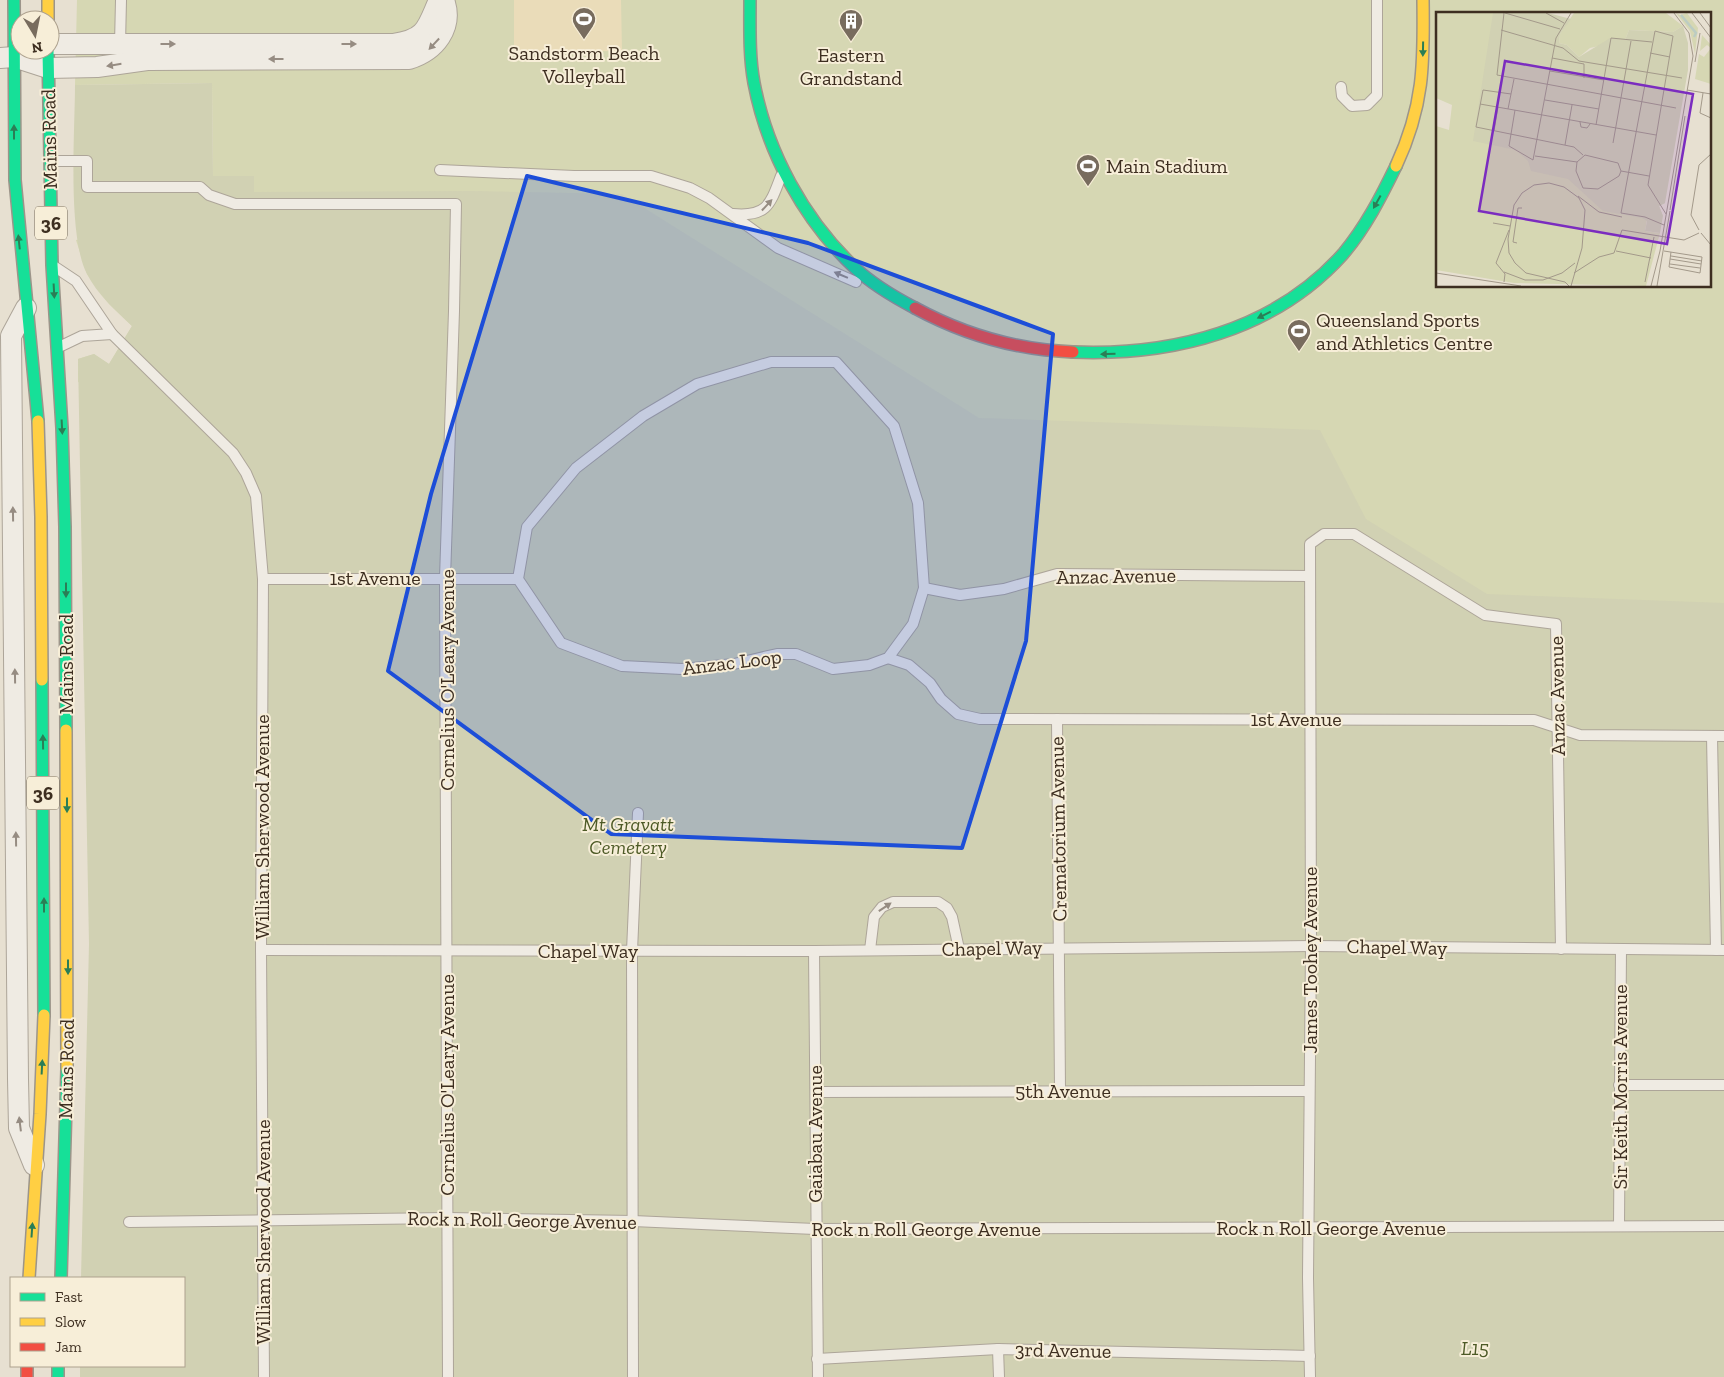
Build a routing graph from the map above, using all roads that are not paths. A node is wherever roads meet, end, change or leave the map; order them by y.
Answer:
1 (120, 0) edge
2 (439, 0) edge
3 (444, 0) edge
4 (750, 0) edge
5 (1377, 0) edge
6 (1423, 0) edge
7 (60, 44) edge
8 (120, 44) junction
9 (313, 44) junction
10 (15, 60) edge
11 (48, 60) edge
12 (53, 60) edge
13 (1341, 87) dead end
14 (49, 161) junction
15 (440, 170) dead end
16 (783, 170) junction
17 (732, 214) junction
18 (52, 265) junction
19 (902, 302) junction
20 (26, 308) junction
21 (112, 334) junction
22 (57, 348) junction
23 (1310, 544) joint
24 (1310, 576) junction
25 (445, 578) junction
26 (263, 579) junction
27 (518, 579) junction
28 (924, 588) junction
29 (888, 658) junction
30 (1057, 718) junction
31 (1310, 719) junction
32 (1558, 729) junction
33 (1712, 736) junction
34 (1724, 736) edge
35 (638, 813) dead end
36 (1311, 946) junction
37 (1060, 947) junction
38 (959, 949) junction
39 (1561, 949) junction
40 (1621, 949) junction
41 (261, 950) junction
42 (870, 950) junction
43 (1720, 950) edge
44 (448, 951) junction
45 (632, 951) junction
46 (814, 951) junction
47 (1619, 1085) junction
48 (1724, 1085) edge
49 (1060, 1090) junction
50 (1309, 1091) junction
51 (816, 1092) junction
52 (36, 1170) junction
53 (447, 1218) junction
54 (262, 1220) junction
55 (633, 1221) junction
56 (129, 1222) dead end
57 (1619, 1226) junction
58 (1724, 1226) edge
59 (1308, 1228) junction
60 (815, 1229) junction
61 (29, 1277) edge
62 (61, 1277) edge
63 (998, 1349) junction
64 (1310, 1356) junction
65 (817, 1359) junction
66 (264, 1377) edge
67 (448, 1377) edge
68 (634, 1377) edge
69 (818, 1377) edge
70 (999, 1377) edge
71 (1310, 1377) edge

1 - 8 lane
9 -> 2 street
3 -> 9 street
4 - 16 main road
5 - 13 lane
6 -> 19 main road
7 - 8 street
8 -> 9 street
9 -> 12 street
20 -> 10 main road, Mains Road / 36
11 - 14 main road, Mains Road / 36
14 - 18 main road, Mains Road / 36
14 - 25 lane, Cornelius O'Leary Avenue
15 - 17 lane
17 -> 16 lane
16 - 19 main road
19 -> 17 lane
18 - 21 lane, William Sherwood Avenue
18 -> 22 main road, Mains Road / 36
52 -> 20 main road, Mains Road / 36
52 -> 20 street, Mains Road
21 - 22 lane
21 - 26 lane, William Sherwood Avenue
22 -> 62 main road, Mains Road / 36
23 - 24 lane, James Toohey Avenue
23 - 32 lane, Anzac Avenue
24 - 28 lane, Anzac Avenue
24 - 31 lane, James Toohey Avenue
25 - 26 lane, 1st Avenue
25 - 27 lane, 1st Avenue
25 - 44 lane, Cornelius O'Leary Avenue
26 - 41 lane, William Sherwood Avenue
27 - 28 lane
27 - 29 lane, Anzac Loop
28 - 29 lane
29 - 30 lane, 1st Avenue
30 - 31 lane, 1st Avenue
30 - 37 lane, Crematorium Avenue
31 - 32 lane, 1st Avenue
31 - 36 lane, James Toohey Avenue
32 - 33 lane, 1st Avenue
32 - 39 lane, Anzac Avenue
33 - 34 lane, 1st Avenue
33 - 43 lane
35 - 45 lane
36 - 37 lane, Chapel Way
36 - 39 lane, Chapel Way
36 - 50 lane, James Toohey Avenue
37 - 38 lane, Chapel Way
37 - 49 lane, Crematorium Avenue
38 - 42 lane, Chapel Way
42 -> 38 lane
39 - 40 lane, Chapel Way
40 - 43 lane, Chapel Way
40 - 47 lane, Sir Keith Morris Avenue
41 - 44 lane, Chapel Way
41 - 54 lane, William Sherwood Avenue
42 - 46 lane, Chapel Way
44 - 45 lane, Chapel Way
44 - 53 lane, Cornelius O'Leary Avenue
45 - 46 lane, Chapel Way
45 - 55 lane
46 - 51 lane, Gaiabau Avenue
47 - 48 lane
47 - 57 lane, Sir Keith Morris Avenue
49 - 50 lane, 5th Avenue
49 - 51 lane, 5th Avenue
50 - 59 lane, James Toohey Avenue
51 - 60 lane, Gaiabau Avenue
61 -> 52 main road, Mains Road / 36
53 - 54 lane, Rock n Roll George Avenue
53 - 55 lane, Rock n Roll George Avenue
53 - 67 lane, Cornelius O'Leary Avenue
54 - 56 lane, Rock n Roll George Avenue
54 - 66 lane, William Sherwood Avenue
55 - 60 lane, Rock n Roll George Avenue
55 - 68 lane
57 - 58 lane, Rock n Roll George Avenue
57 - 59 lane, Rock n Roll George Avenue
59 - 60 lane, Rock n Roll George Avenue
59 - 64 lane, James Toohey Avenue
60 - 65 lane, Gaiabau Avenue
63 - 64 lane, 3rd Avenue
63 - 65 lane, 3rd Avenue
63 - 70 lane
64 - 71 lane, James Toohey Avenue
65 - 69 lane, Gaiabau Avenue

